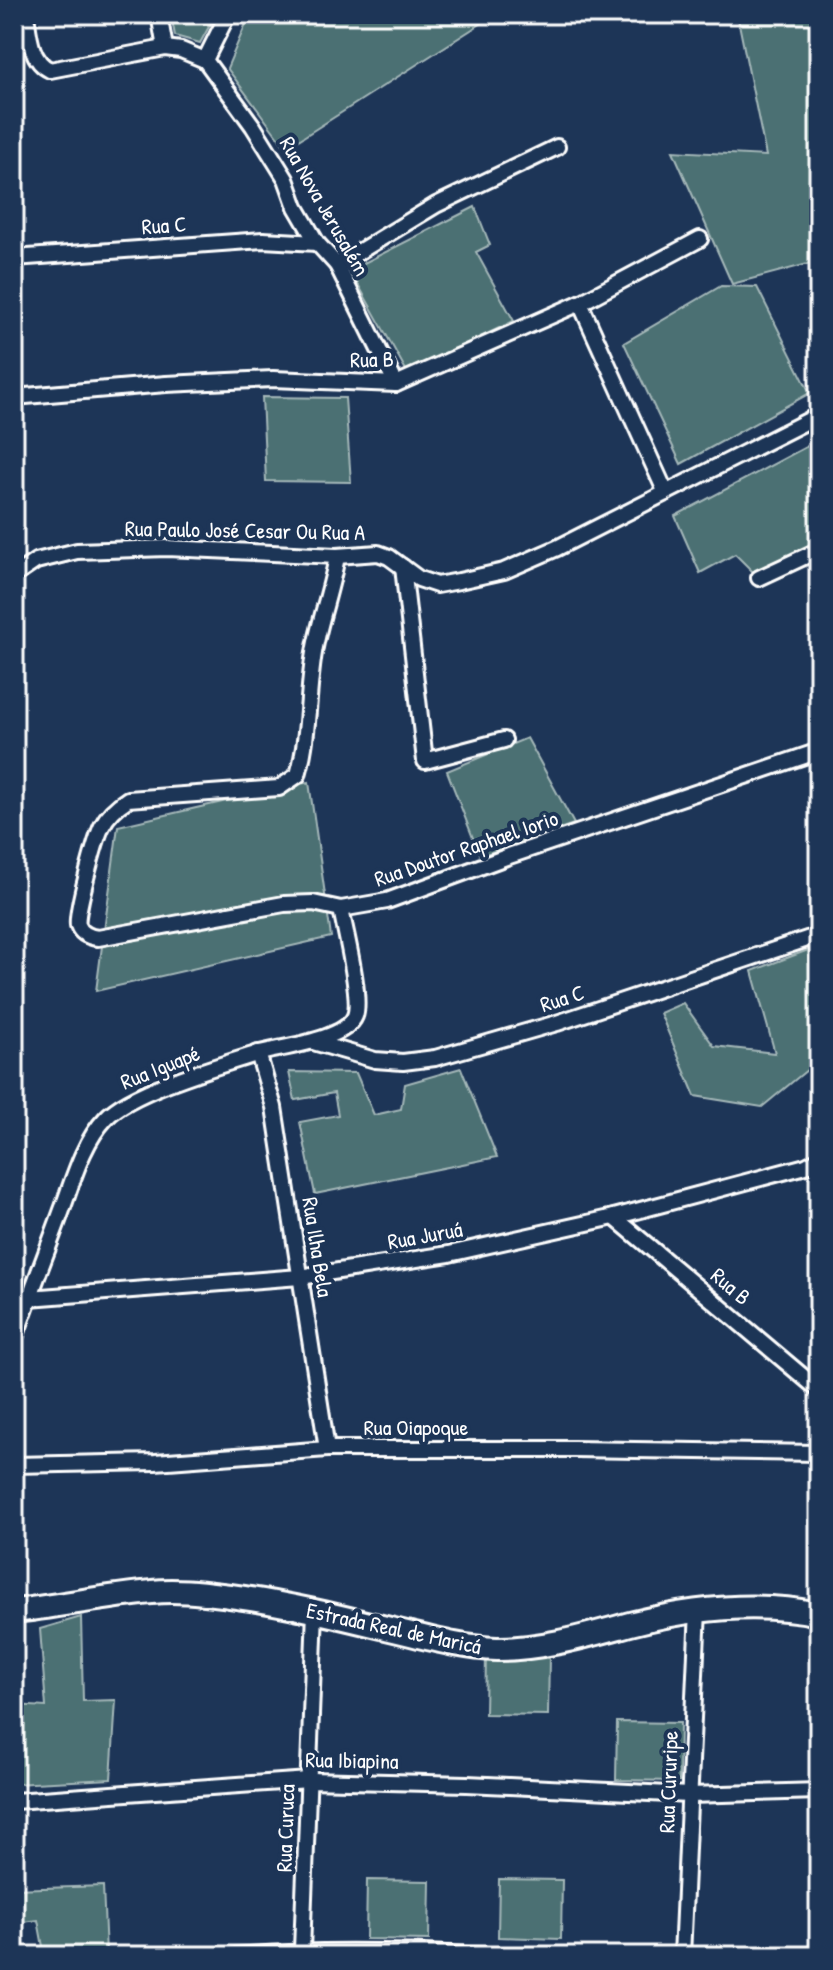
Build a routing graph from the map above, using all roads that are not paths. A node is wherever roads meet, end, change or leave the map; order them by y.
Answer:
1 (26, 14) edge
2 (159, 14) edge
3 (228, 14) edge
4 (165, 48) junction
5 (205, 60) junction
6 (557, 147) dead end
7 (700, 239) dead end
8 (317, 243) junction
9 (14, 258) edge
10 (337, 265) junction
11 (580, 303) junction
12 (396, 384) junction
13 (14, 397) edge
14 (819, 415) edge
15 (666, 493) junction
16 (819, 550) edge
17 (337, 556) junction
18 (403, 567) junction
19 (14, 576) edge
20 (759, 578) dead end
21 (504, 740) dead end
22 (819, 751) edge
23 (341, 909) junction
24 (819, 935) edge
25 (313, 1042) junction
26 (258, 1053) junction
27 (815, 1165) edge
28 (614, 1217) junction
29 (300, 1277) junction
30 (29, 1298) junction
31 (14, 1341) edge
32 (819, 1390) edge
33 (327, 1449) junction
34 (819, 1453) edge
35 (14, 1465) edge
36 (698, 1610) junction
37 (14, 1611) edge
38 (315, 1611) junction
39 (819, 1614) edge
40 (309, 1780) junction
41 (819, 1791) edge
42 (689, 1795) junction
43 (14, 1801) edge
44 (302, 1950) junction
45 (235, 1956) edge
46 (489, 1956) edge
47 (682, 1956) edge

1 - 4 street
2 - 4 street
3 - 5 street
4 - 5 street
5 - 8 street, Rua Nova Jerusalém
6 - 10 street
7 - 11 street, Rua B
8 - 9 street, Rua C
8 - 10 street, Rua Nova Jerusalém
10 - 12 street, Rua Nova Jerusalém
11 - 12 street, Rua B
11 - 15 street
12 - 13 street, Rua B
14 - 15 street, Rua Paulo José Cesar Ou Rua A
15 - 18 street, Rua Paulo José Cesar Ou Rua A
16 - 20 street
17 - 18 street, Rua Paulo José Cesar Ou Rua A
17 - 19 street, Rua Paulo José Cesar Ou Rua A
17 - 23 street, Rua Doutor Raphael Iorio
18 - 21 street
22 - 23 street, Rua Doutor Raphael Iorio
23 - 25 street, Rua Iguapé
24 - 25 street, Rua C
25 - 26 street, Rua Iguapé
26 - 29 street, Rua Ilha Bela
26 - 30 street, Rua Iguapé
27 - 28 street, Rua Juruá
28 - 29 street, Rua Juruá
28 - 32 street, Rua B
29 - 30 street, Rua Juruá
29 - 33 street, Rua Ilha Bela
30 - 31 street, Rua Iguapé
33 - 34 street, Rua Oiapoque
33 - 35 street, Rua Oiapoque
36 - 38 main road, Estrada Real de Maricá
36 - 39 main road, Estrada Real de Maricá
36 - 42 street, Rua Cururipe
37 - 38 main road, Estrada Real de Maricá
38 - 40 street, Rua Curuca
40 - 42 street, Rua Ibiapina
40 - 43 street, Rua Ibiapina
40 - 44 street, Rua Curuca
41 - 42 street, Rua Ibiapina
42 - 47 street, Rua Cururipe
44 - 45 street
44 - 46 street

